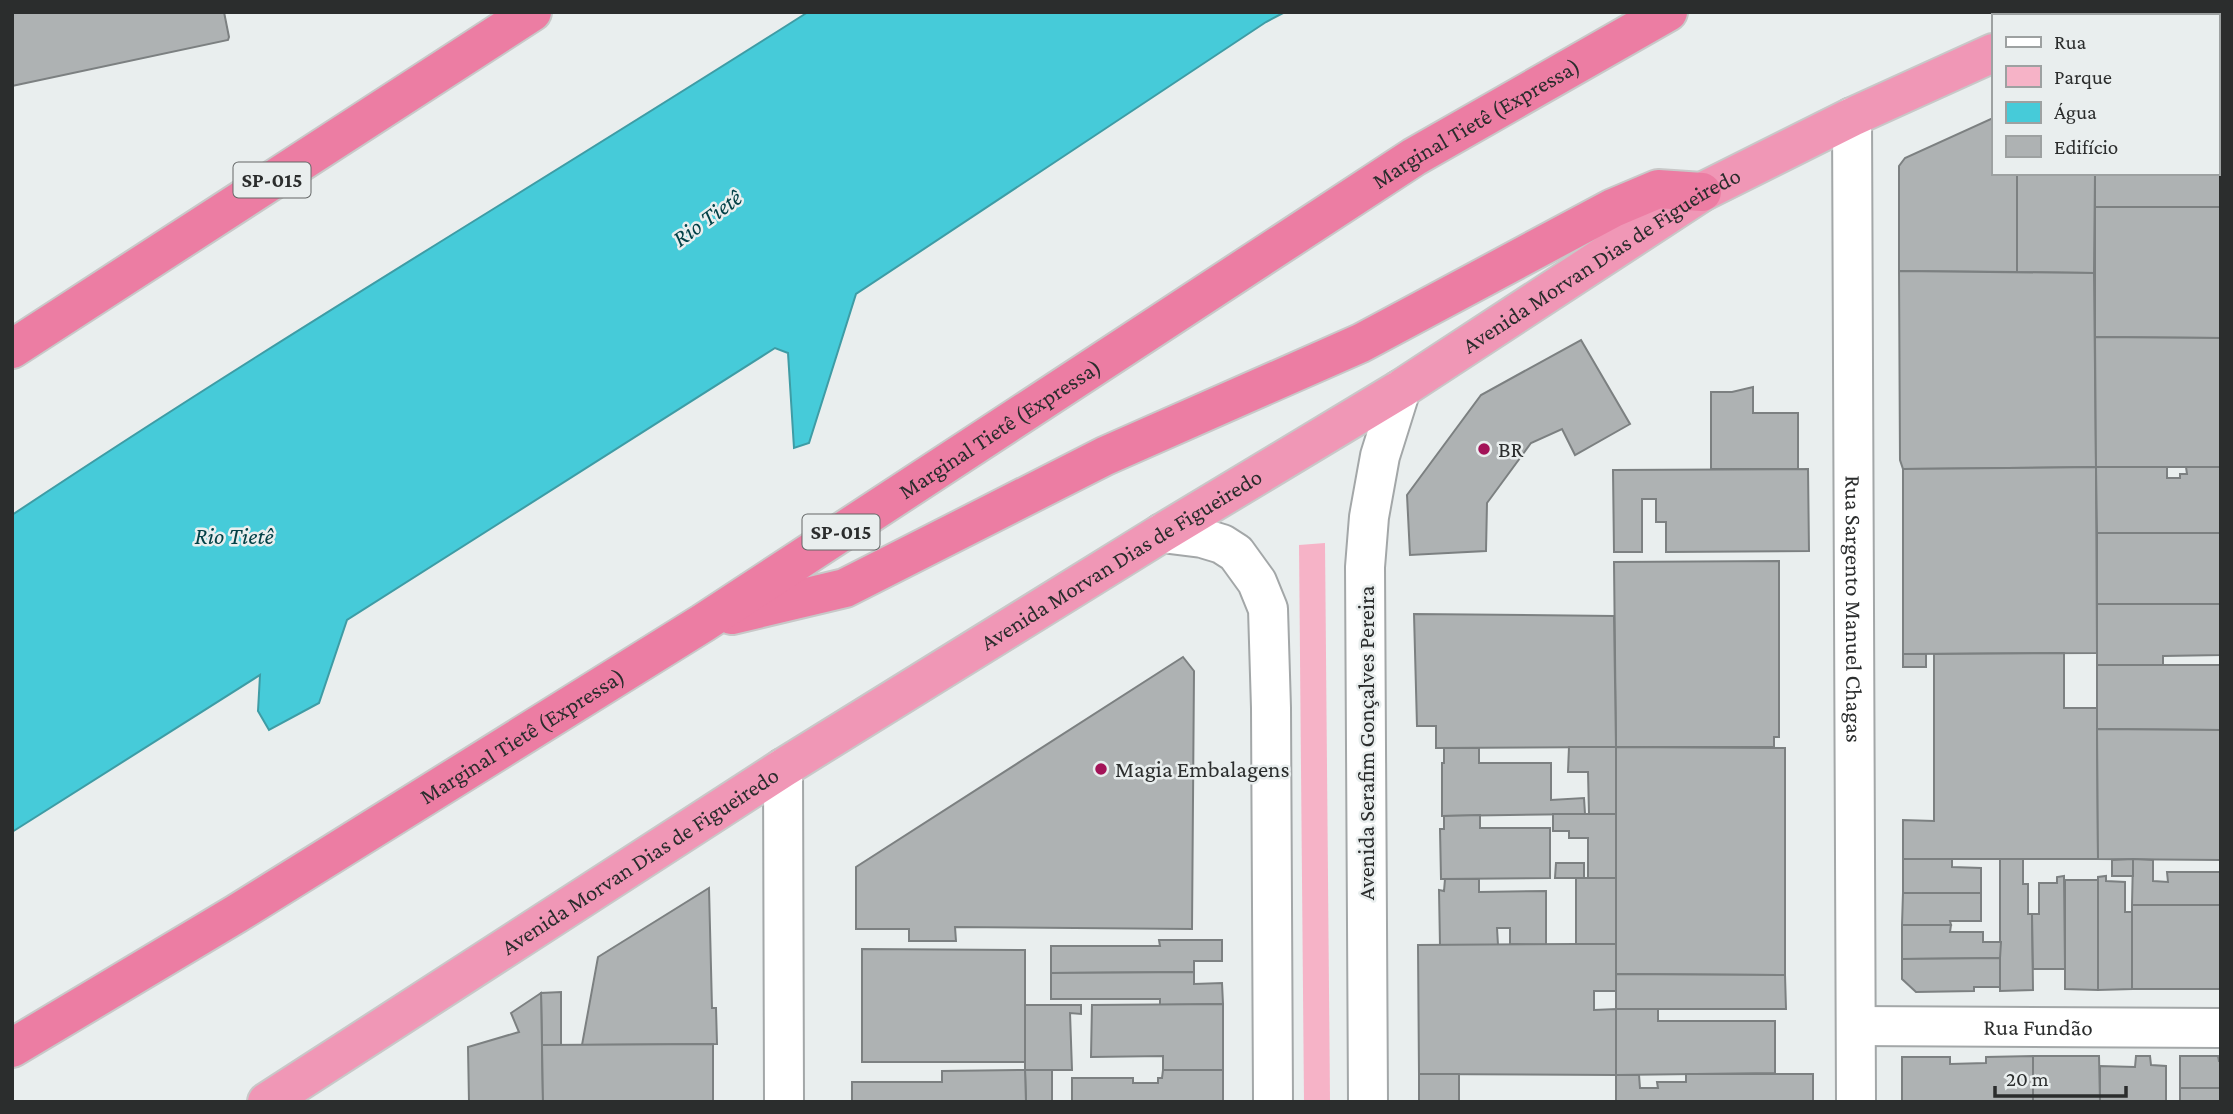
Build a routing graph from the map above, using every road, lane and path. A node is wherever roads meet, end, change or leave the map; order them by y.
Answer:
1 (532, 12) edge
2 (1668, 12) edge
3 (1992, 53) edge
4 (1852, 117) junction
5 (1702, 192) junction
6 (12, 349) edge
7 (1401, 389) junction
8 (1162, 533) junction
9 (703, 623) junction
10 (783, 768) junction
11 (1856, 1026) junction
12 (2221, 1028) edge
13 (12, 1048) edge
14 (300, 1091) edge
15 (267, 1102) edge
16 (784, 1102) edge
17 (1273, 1102) edge
18 (1368, 1102) edge
19 (1856, 1102) edge

1 - 6 highway, SP-015
2 - 9 highway, Marginal Tietê (Expressa) / SP-015
3 - 4 highway, Avenida Morvan Dias de Figueiredo
4 - 5 highway, Avenida Morvan Dias de Figueiredo
4 - 11 street, Rua Sargento Manuel Chagas
5 - 7 highway, Avenida Morvan Dias de Figueiredo
5 - 9 highway
7 - 8 highway, Avenida Morvan Dias de Figueiredo
7 - 18 street, Avenida Serafim Gonçalves Pereira
8 - 10 highway, Avenida Morvan Dias de Figueiredo
8 - 17 street
9 - 13 highway, Marginal Tietê (Expressa) / SP-015
10 - 14 highway, Avenida Morvan Dias de Figueiredo
10 - 16 street
11 - 12 street, Rua Fundão
11 - 19 street, Rua Sargento Manuel Chagas
14 - 15 highway, Avenida Morvan Dias de Figueiredo

